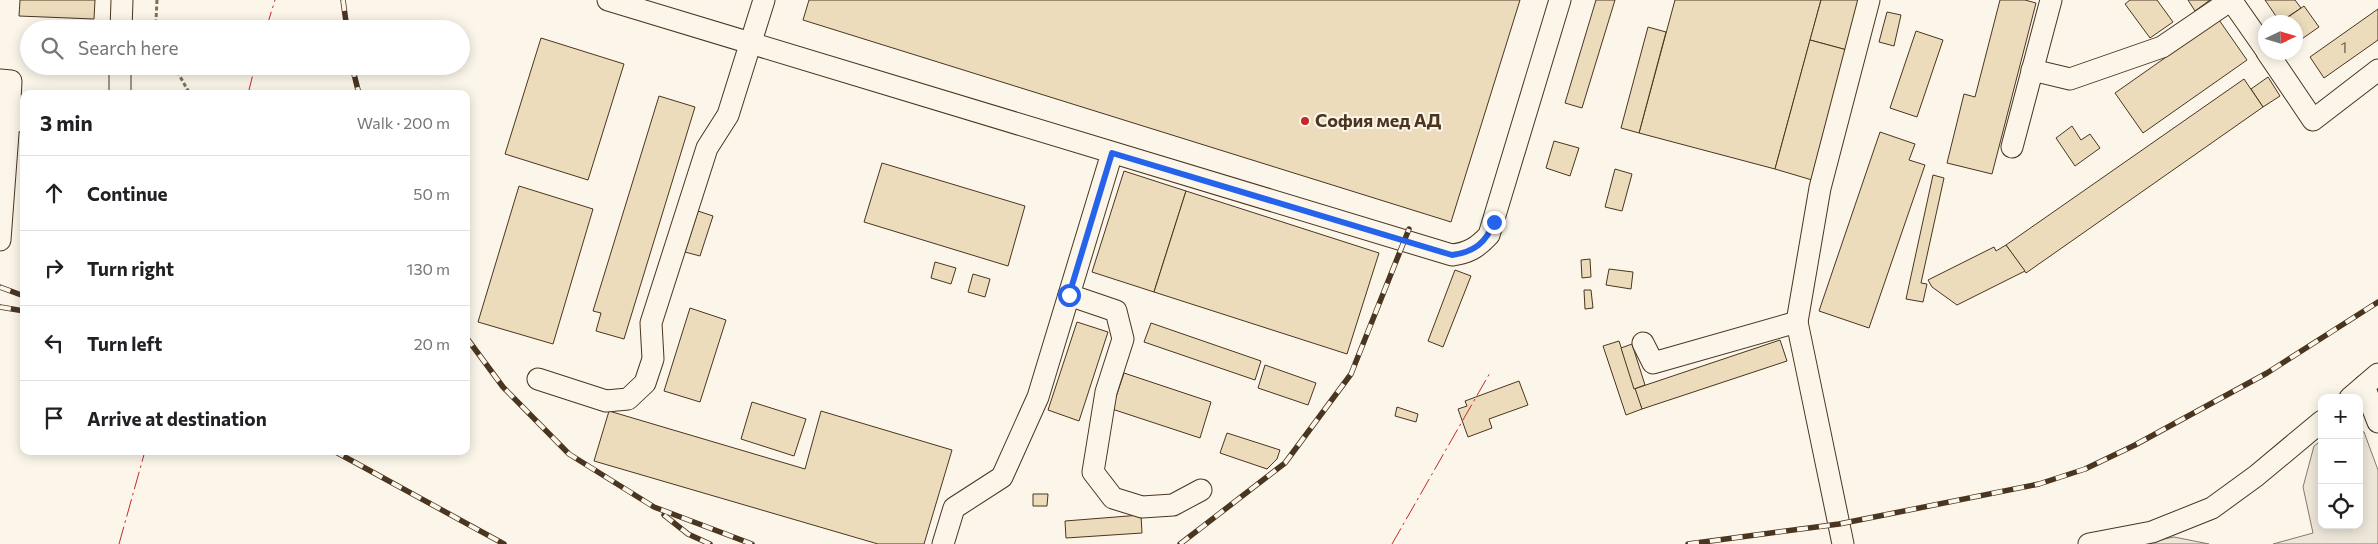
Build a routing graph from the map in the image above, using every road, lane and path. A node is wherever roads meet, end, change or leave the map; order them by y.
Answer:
1 (122, 0) edge
2 (157, 0) edge
3 (608, 0) edge
4 (764, 0) edge
5 (1560, 0) edge
6 (1869, 0) edge
7 (2051, 0) edge
8 (2231, 0) edge
9 (121, 20) edge
10 (156, 20) edge
11 (2258, 39) edge
12 (750, 43) junction
13 (2272, 60) edge
14 (2032, 70) junction
15 (2378, 70) edge
16 (120, 75) edge
17 (179, 75) edge
18 (0, 80) edge
19 (120, 90) edge
20 (188, 90) edge
21 (16, 121) edge
22 (2012, 146) dead end
23 (1112, 153) junction
24 (0, 240) edge
25 (1069, 295) junction
26 (1797, 322) junction
27 (1643, 343) dead end
28 (538, 379) dead end
29 (2364, 386) edge
30 (2378, 422) edge
31 (2318, 424) edge
32 (1201, 490) dead end
33 (943, 544) edge
34 (1843, 544) edge
35 (2089, 544) edge

1 - 9 street
2 - 10 path
3 - 12 street
4 - 12 street
5 - 23 street
6 - 26 street
7 - 14 street
8 - 11 street
8 - 14 street
12 - 23 street
12 - 28 street
13 - 15 street
14 - 22 street
16 - 19 street
17 - 20 path
18 - 21 street
21 - 24 street
23 - 25 street
25 - 32 street
25 - 33 street
26 - 27 street
26 - 34 street
29 - 30 street
31 - 35 street

